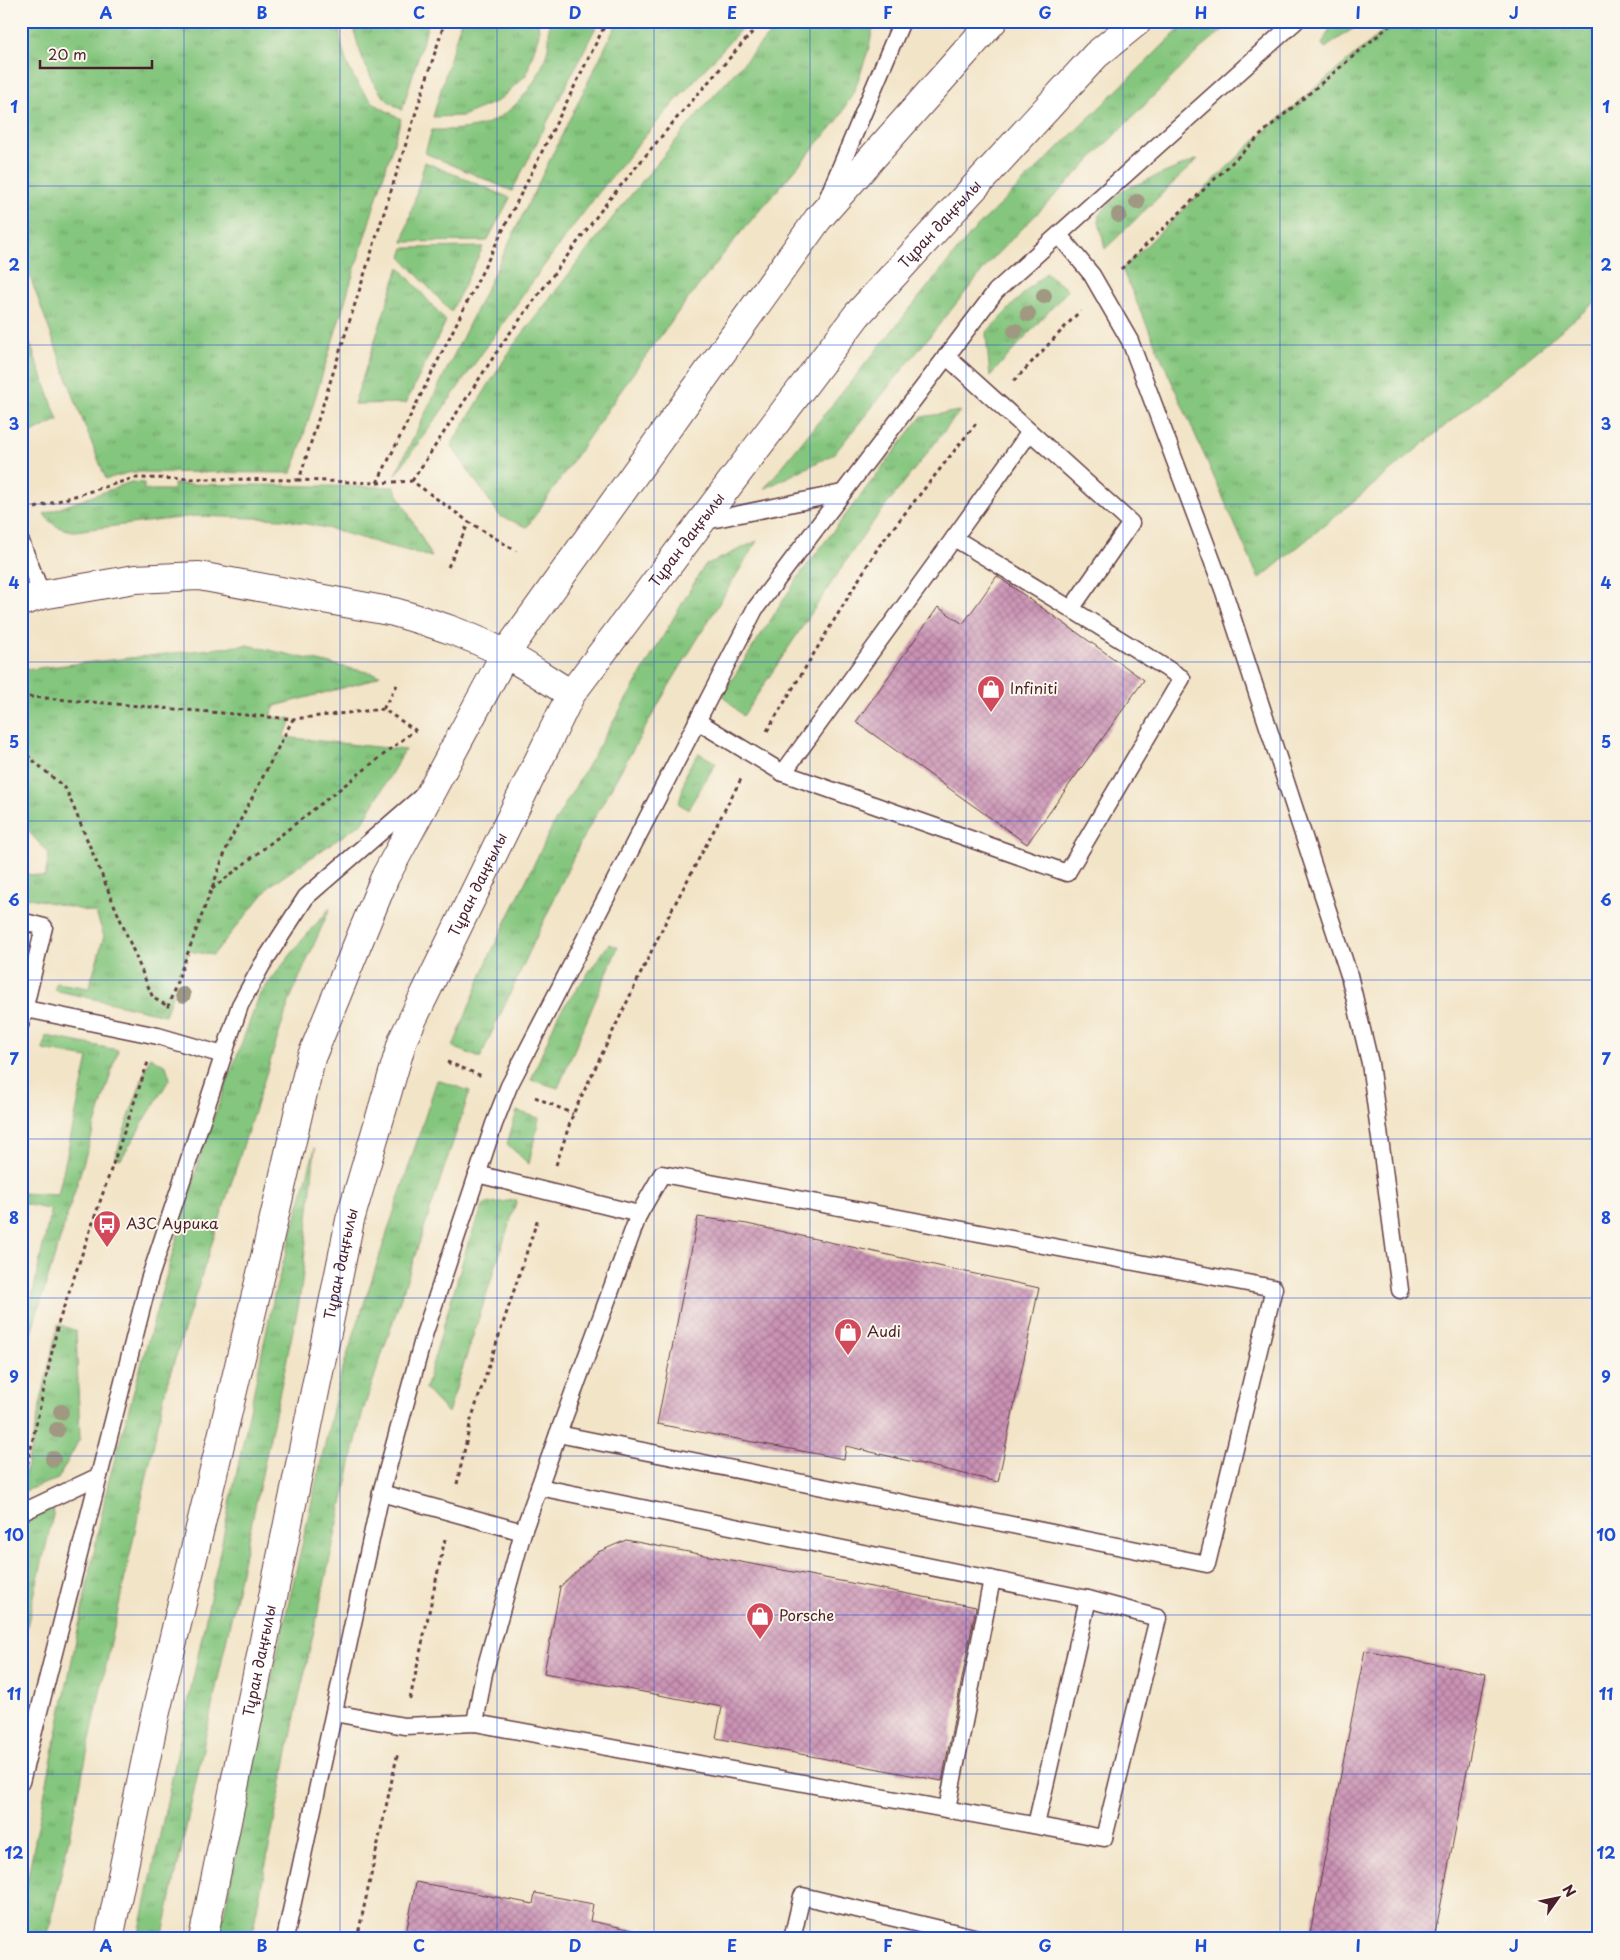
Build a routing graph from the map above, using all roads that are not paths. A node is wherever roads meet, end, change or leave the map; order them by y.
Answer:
1 (902, 21) edge
2 (993, 21) edge
3 (1138, 21) edge
4 (1296, 21) edge
5 (818, 219) junction
6 (1058, 235) junction
7 (946, 356) junction
8 (1030, 432) junction
9 (842, 493) junction
10 (701, 522) junction
11 (954, 538) junction
12 (21, 542) edge
13 (32, 598) edge
14 (1071, 609) junction
15 (505, 654) junction
16 (571, 694) junction
17 (697, 721) junction
18 (783, 773) junction
19 (437, 784) junction
20 (21, 922) edge
21 (22, 1013) edge
22 (223, 1056) junction
23 (477, 1174) junction
24 (639, 1214) junction
25 (1400, 1290) dead end
26 (558, 1434) junction
27 (99, 1476) junction
28 (539, 1487) junction
29 (381, 1493) junction
30 (21, 1513) edge
31 (523, 1532) junction
32 (992, 1579) junction
33 (1088, 1599) junction
34 (334, 1713) junction
35 (474, 1723) junction
36 (21, 1782) edge
37 (947, 1809) junction
38 (1036, 1825) junction
39 (109, 1939) edge
40 (203, 1939) edge
41 (285, 1939) edge
42 (792, 1939) edge
43 (982, 1939) edge

1 - 5 lane
2 - 5 main road
3 - 10 main road, Тұран даңғылы
4 - 6 lane
5 - 15 main road
6 - 7 lane
6 - 25 lane
7 - 8 lane
7 - 9 lane
8 - 11 lane
8 - 14 lane
9 - 10 lane
9 - 17 lane
10 - 16 main road, Тұран даңғылы
11 - 14 lane
11 - 18 lane
12 - 13 lane
13 - 15 main road
14 - 18 lane
15 - 16 main road
15 - 19 main road
16 - 40 main road, Тұран даңғылы
17 - 18 lane
17 - 23 lane
19 - 22 lane
19 - 39 main road
20 - 21 lane
21 - 22 lane
22 - 27 lane
23 - 24 lane
23 - 29 lane
24 - 26 lane
24 - 26 lane
26 - 28 lane
27 - 30 lane
27 - 36 lane
28 - 31 lane
28 - 32 lane
29 - 31 lane
29 - 34 lane
31 - 35 lane
32 - 33 lane
32 - 37 lane
33 - 38 lane
33 - 38 lane
34 - 35 lane
34 - 41 lane
35 - 37 lane
37 - 38 lane
42 - 43 lane

